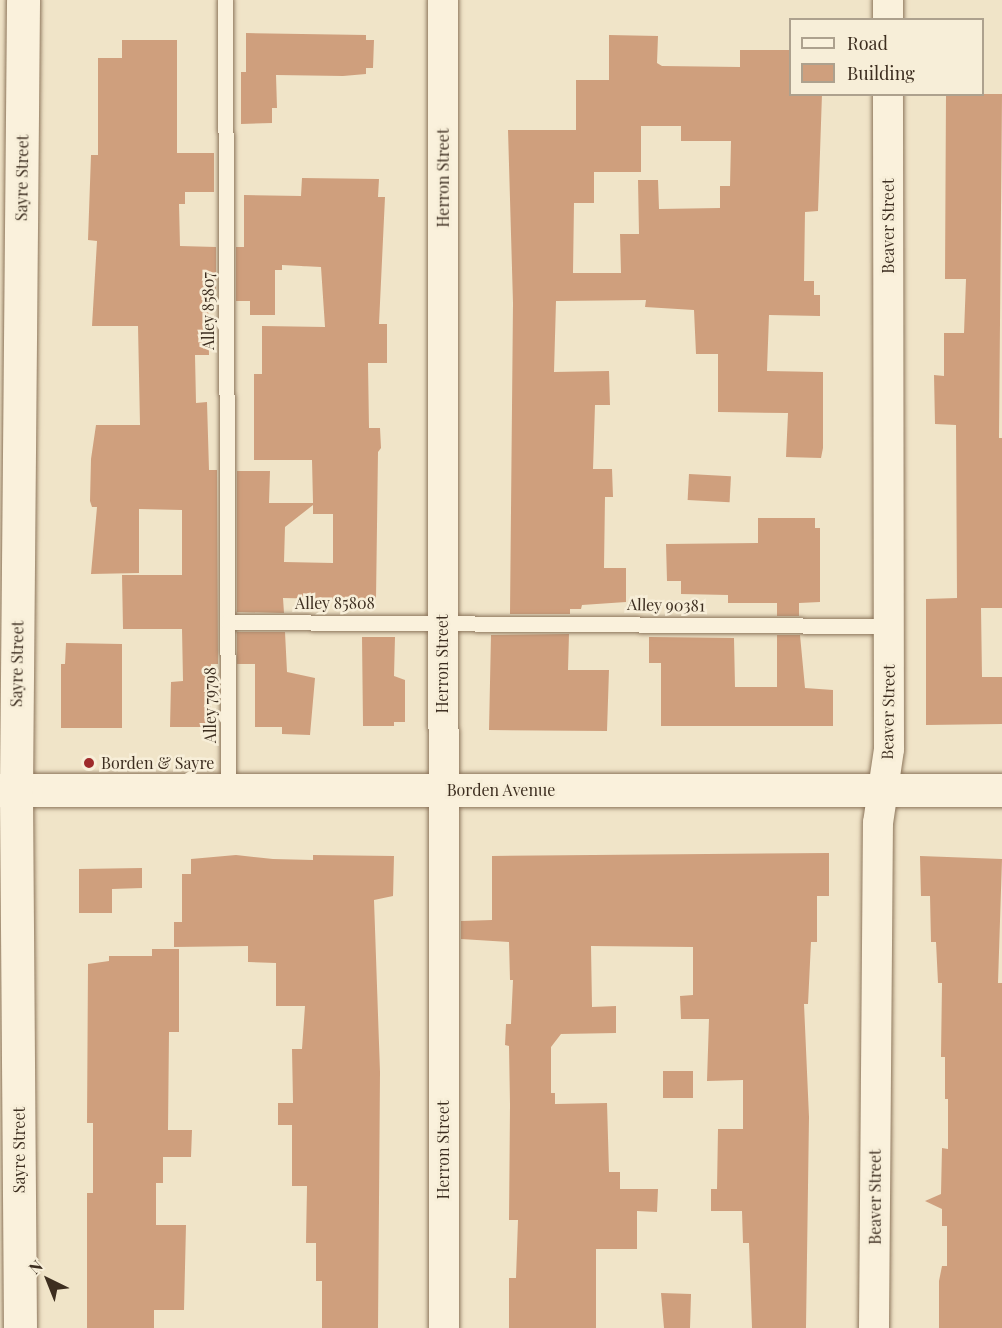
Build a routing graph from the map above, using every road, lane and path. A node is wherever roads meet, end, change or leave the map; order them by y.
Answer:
1 (23, 0) edge
2 (225, 0) edge
3 (443, 0) edge
4 (888, 0) edge
5 (888, 18) edge
6 (888, 96) edge
7 (442, 621) junction
8 (228, 622) junction
9 (889, 626) junction
10 (228, 788) junction
11 (885, 788) junction
12 (8, 790) edge
13 (442, 790) junction
14 (1002, 790) edge
15 (20, 1328) edge
16 (444, 1328) edge
17 (874, 1328) edge

1 - 12 street, Sayre Street
2 - 8 lane, Alley 85807
3 - 7 street, Herron Street
4 - 5 street
6 - 9 street, Beaver Street
7 - 8 lane, Alley 85808
7 - 9 lane, Alley 90381
7 - 13 street, Herron Street
8 - 10 lane, Alley 79798
9 - 11 street, Beaver Street
10 - 12 street, Borden Avenue
10 - 13 street, Borden Avenue
11 - 13 street, Borden Avenue
11 - 14 street, Borden Avenue
11 - 17 street, Beaver Street
12 - 15 street, Sayre Street
13 - 16 street, Herron Street

